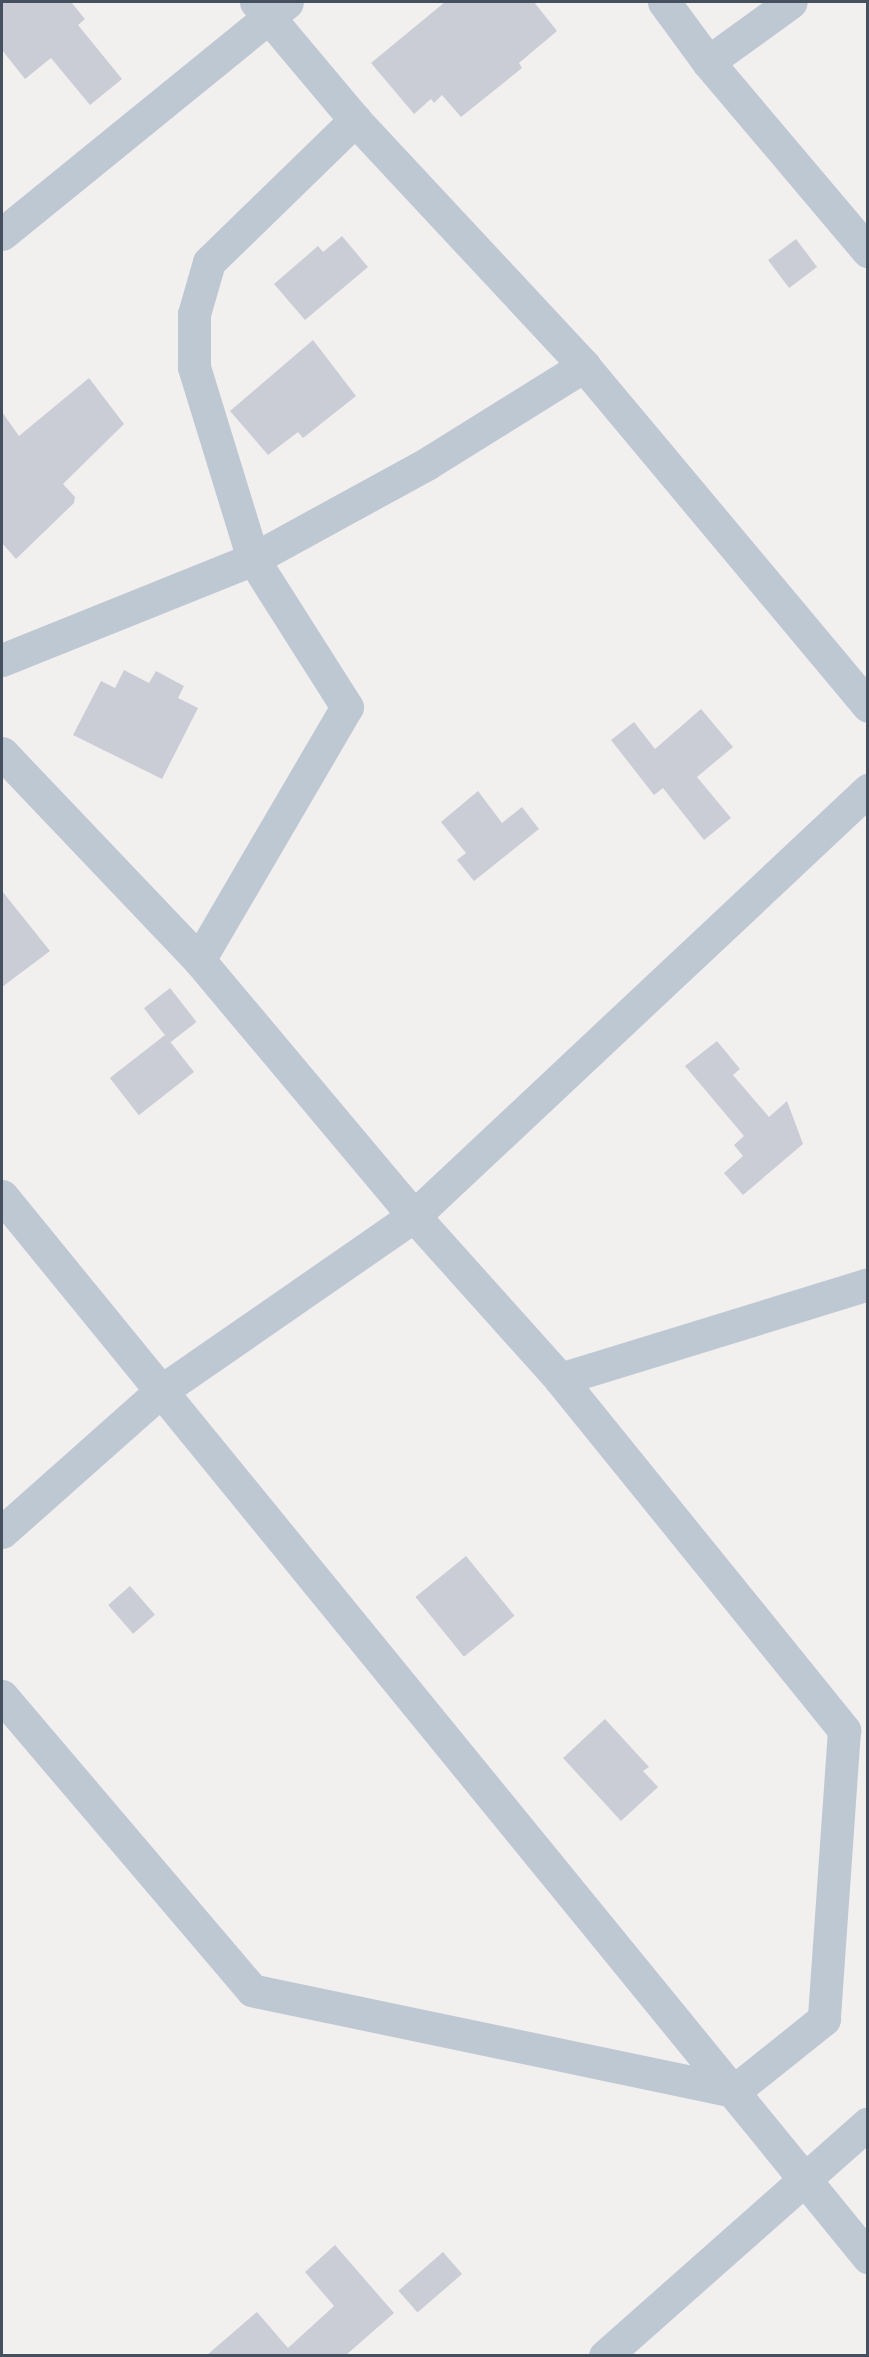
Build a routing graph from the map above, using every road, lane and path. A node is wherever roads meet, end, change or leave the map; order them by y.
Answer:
1 (664, 2) edge
2 (791, 2) edge
3 (270, 7) edge
4 (708, 62) junction
5 (355, 120) junction
6 (2, 234) edge
7 (867, 250) edge
8 (584, 366) junction
9 (253, 559) junction
10 (2, 660) edge
11 (867, 706) edge
12 (2, 753) edge
13 (867, 790) edge
14 (199, 960) junction
15 (2, 1196) edge
16 (414, 1216) junction
17 (867, 1284) edge
18 (560, 1379) junction
19 (161, 1391) junction
20 (2, 1532) edge
21 (2, 1696) edge
22 (734, 2091) junction
23 (867, 2123) edge
24 (804, 2177) junction
25 (867, 2257) edge
26 (605, 2355) edge

1 - 4 street
2 - 4 street
3 - 5 street
3 - 6 street
4 - 7 street
5 - 8 street
5 - 9 street
8 - 9 street
8 - 11 street
9 - 10 street
9 - 14 street
12 - 14 street
13 - 16 street
14 - 16 street
15 - 19 street
16 - 18 street
16 - 19 street
17 - 18 street
18 - 22 street
19 - 20 street
19 - 22 street
21 - 22 street
22 - 24 street
23 - 24 street
24 - 25 street
24 - 26 street

